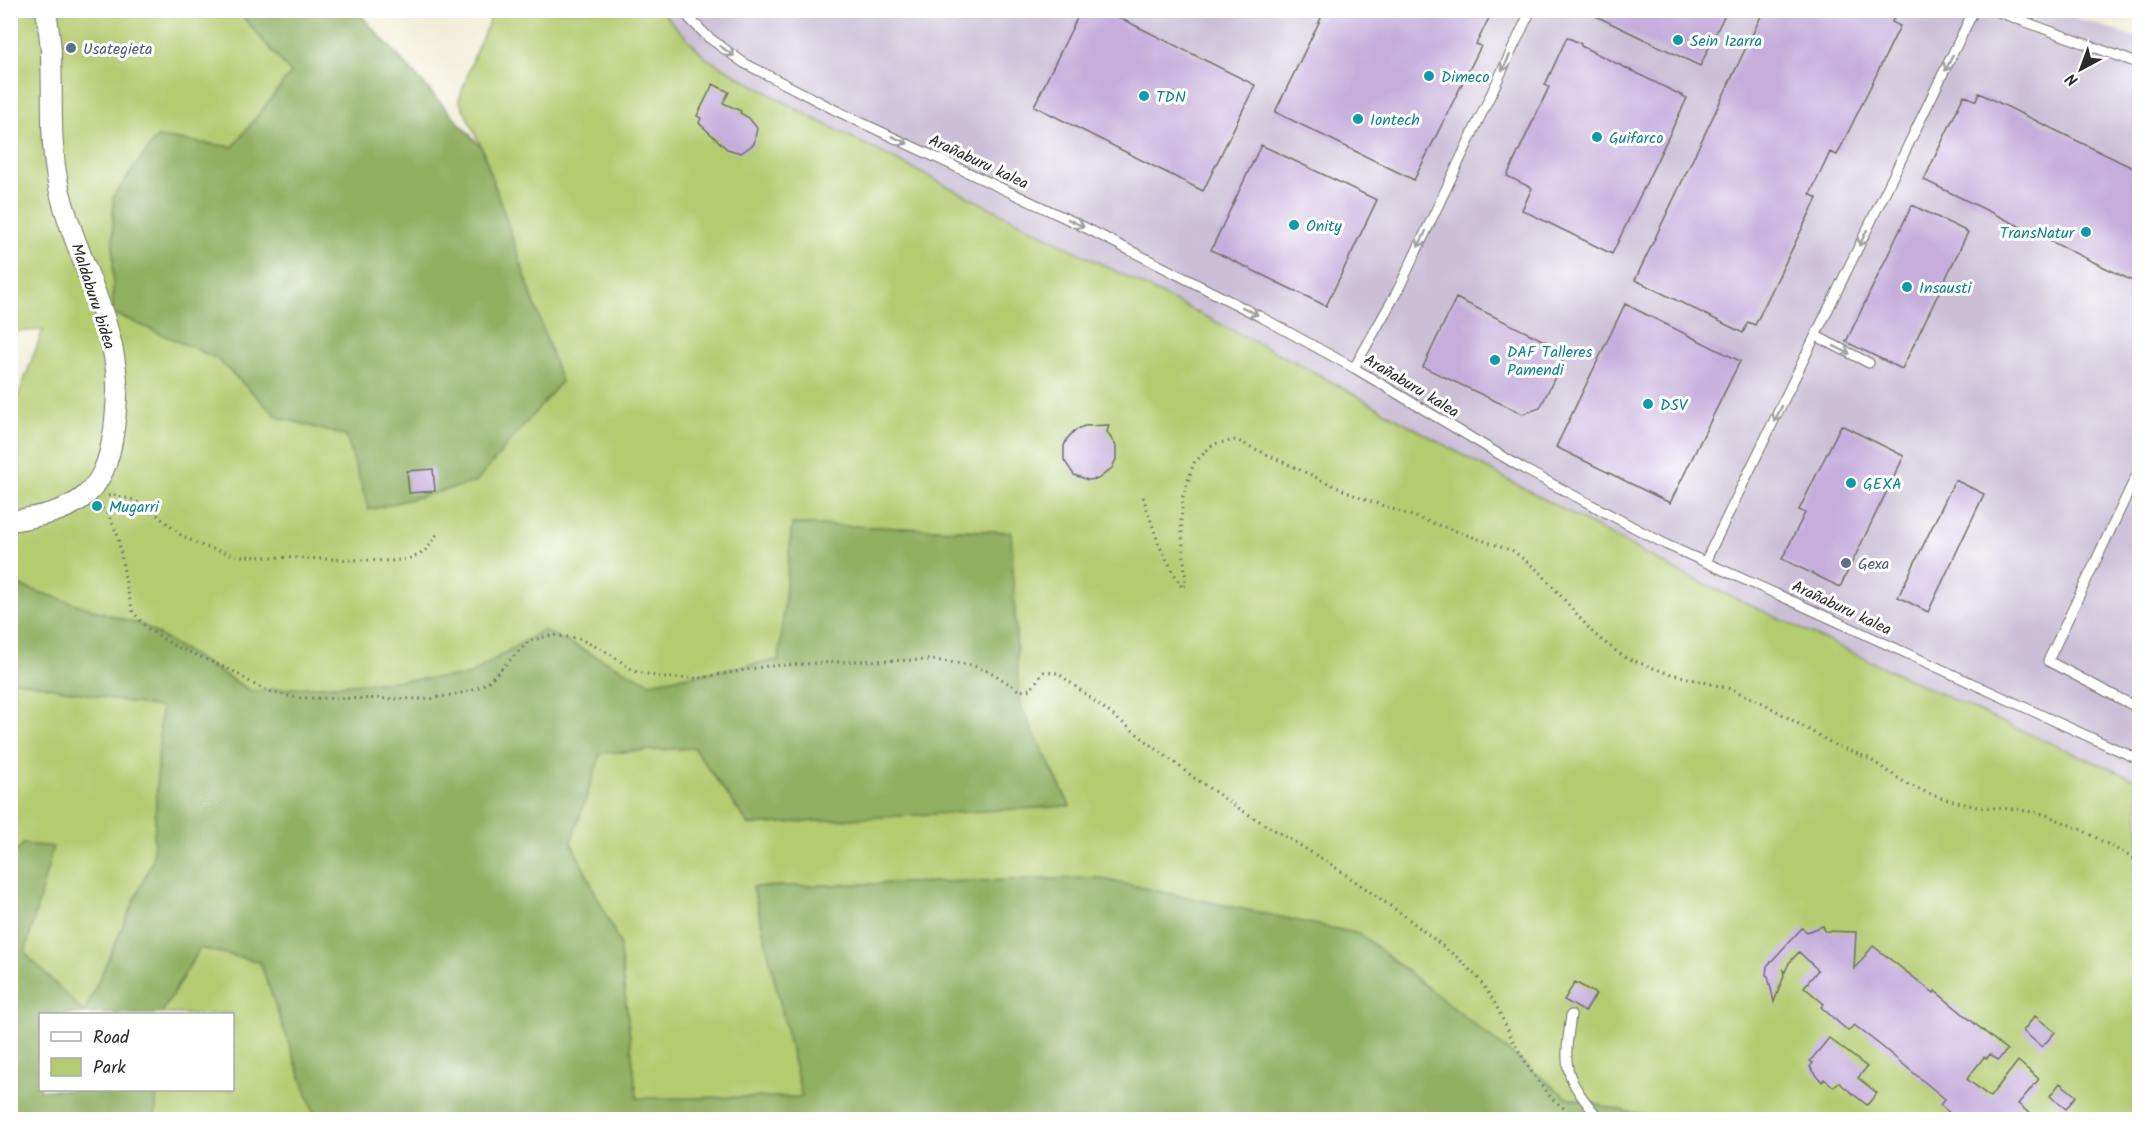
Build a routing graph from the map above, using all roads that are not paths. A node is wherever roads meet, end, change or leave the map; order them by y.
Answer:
1 (46, 10) edge
2 (685, 10) edge
3 (1531, 10) edge
4 (1974, 10) edge
5 (1992, 10) edge
6 (2139, 64) edge
7 (1816, 336) junction
8 (1869, 363) dead end
9 (1354, 368) junction
10 (2139, 468) edge
11 (10, 521) edge
12 (1706, 562) junction
13 (2139, 709) edge
14 (2139, 760) edge
15 (1571, 1015) dead end
16 (1601, 1119) edge

1 - 11 street, Maldaburu bidea
2 -> 9 lane, Arañaburu kalea
3 -> 9 lane
4 -> 7 lane
5 - 6 lane
7 -> 8 lane
7 -> 12 lane
9 - 12 lane, Arañaburu kalea
10 - 13 lane
12 - 14 lane, Arañaburu kalea
15 - 16 lane

